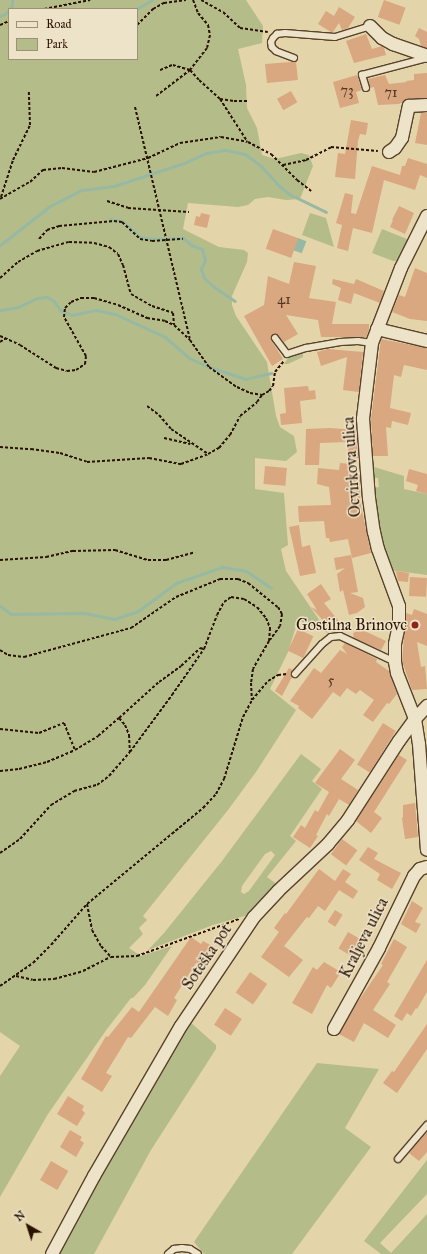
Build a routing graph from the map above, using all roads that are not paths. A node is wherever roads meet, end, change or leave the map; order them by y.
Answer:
1 (370, 26) joint
2 (427, 57) edge
3 (294, 58) dead end
4 (366, 88) dead end
5 (427, 105) edge
6 (390, 152) road end
7 (427, 216) edge
8 (377, 329) junction
9 (276, 338) dead end
10 (427, 341) edge
11 (372, 344) junction
12 (395, 662) junction
13 (295, 674) road end
14 (427, 706) edge
15 (415, 720) junction
16 (427, 850) edge
17 (427, 867) edge
18 (334, 1029) dead end
19 (427, 1125) edge
20 (398, 1159) dead end
21 (52, 1254) edge
22 (168, 1254) edge
23 (198, 1254) edge

1 - 2 street
1 - 3 lane
2 - 4 lane
5 - 6 street
7 - 8 street, Ocvirkova ulica
8 - 10 street
8 - 11 street, Ocvirkova ulica
9 - 11 lane
11 - 12 street, Ocvirkova ulica
12 - 13 lane
12 - 15 street, Ocvirkova ulica
14 - 15 street, Soteška pot
15 - 16 street
15 - 21 street, Soteška pot
17 - 18 street, Kraljeva ulica
19 - 20 lane
22 - 23 lane

